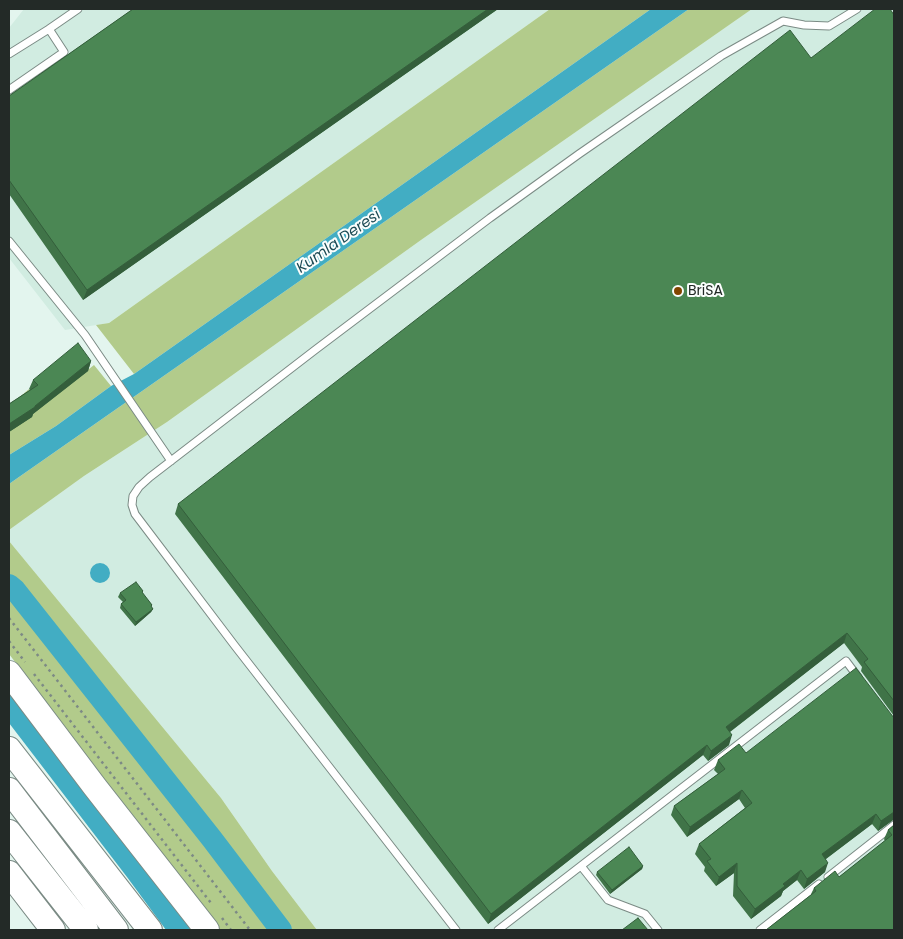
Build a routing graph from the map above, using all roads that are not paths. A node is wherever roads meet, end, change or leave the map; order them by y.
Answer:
1 (78, 9) edge
2 (857, 9) edge
3 (49, 29) junction
4 (9, 54) edge
5 (9, 90) edge
6 (9, 241) edge
7 (171, 461) junction
8 (18, 669) edge
9 (864, 685) edge
10 (9, 749) edge
11 (9, 756) edge
12 (31, 778) junction
13 (9, 790) edge
14 (894, 824) edge
15 (9, 832) edge
16 (581, 866) junction
17 (9, 873) edge
18 (213, 922) edge
19 (53, 930) edge
20 (86, 930) edge
21 (116, 930) edge
22 (150, 930) edge
23 (456, 930) edge
24 (498, 930) edge
25 (658, 930) edge
26 (760, 930) edge

1 - 3 lane
2 - 7 lane
3 - 4 lane
3 - 5 lane
6 - 7 lane
7 - 23 lane
8 - 18 highway
9 - 16 lane
10 - 12 highway
11 - 12 highway
12 - 22 highway
13 - 21 highway
14 - 26 lane
15 - 20 highway
16 - 24 lane
16 - 25 lane
17 - 19 highway

